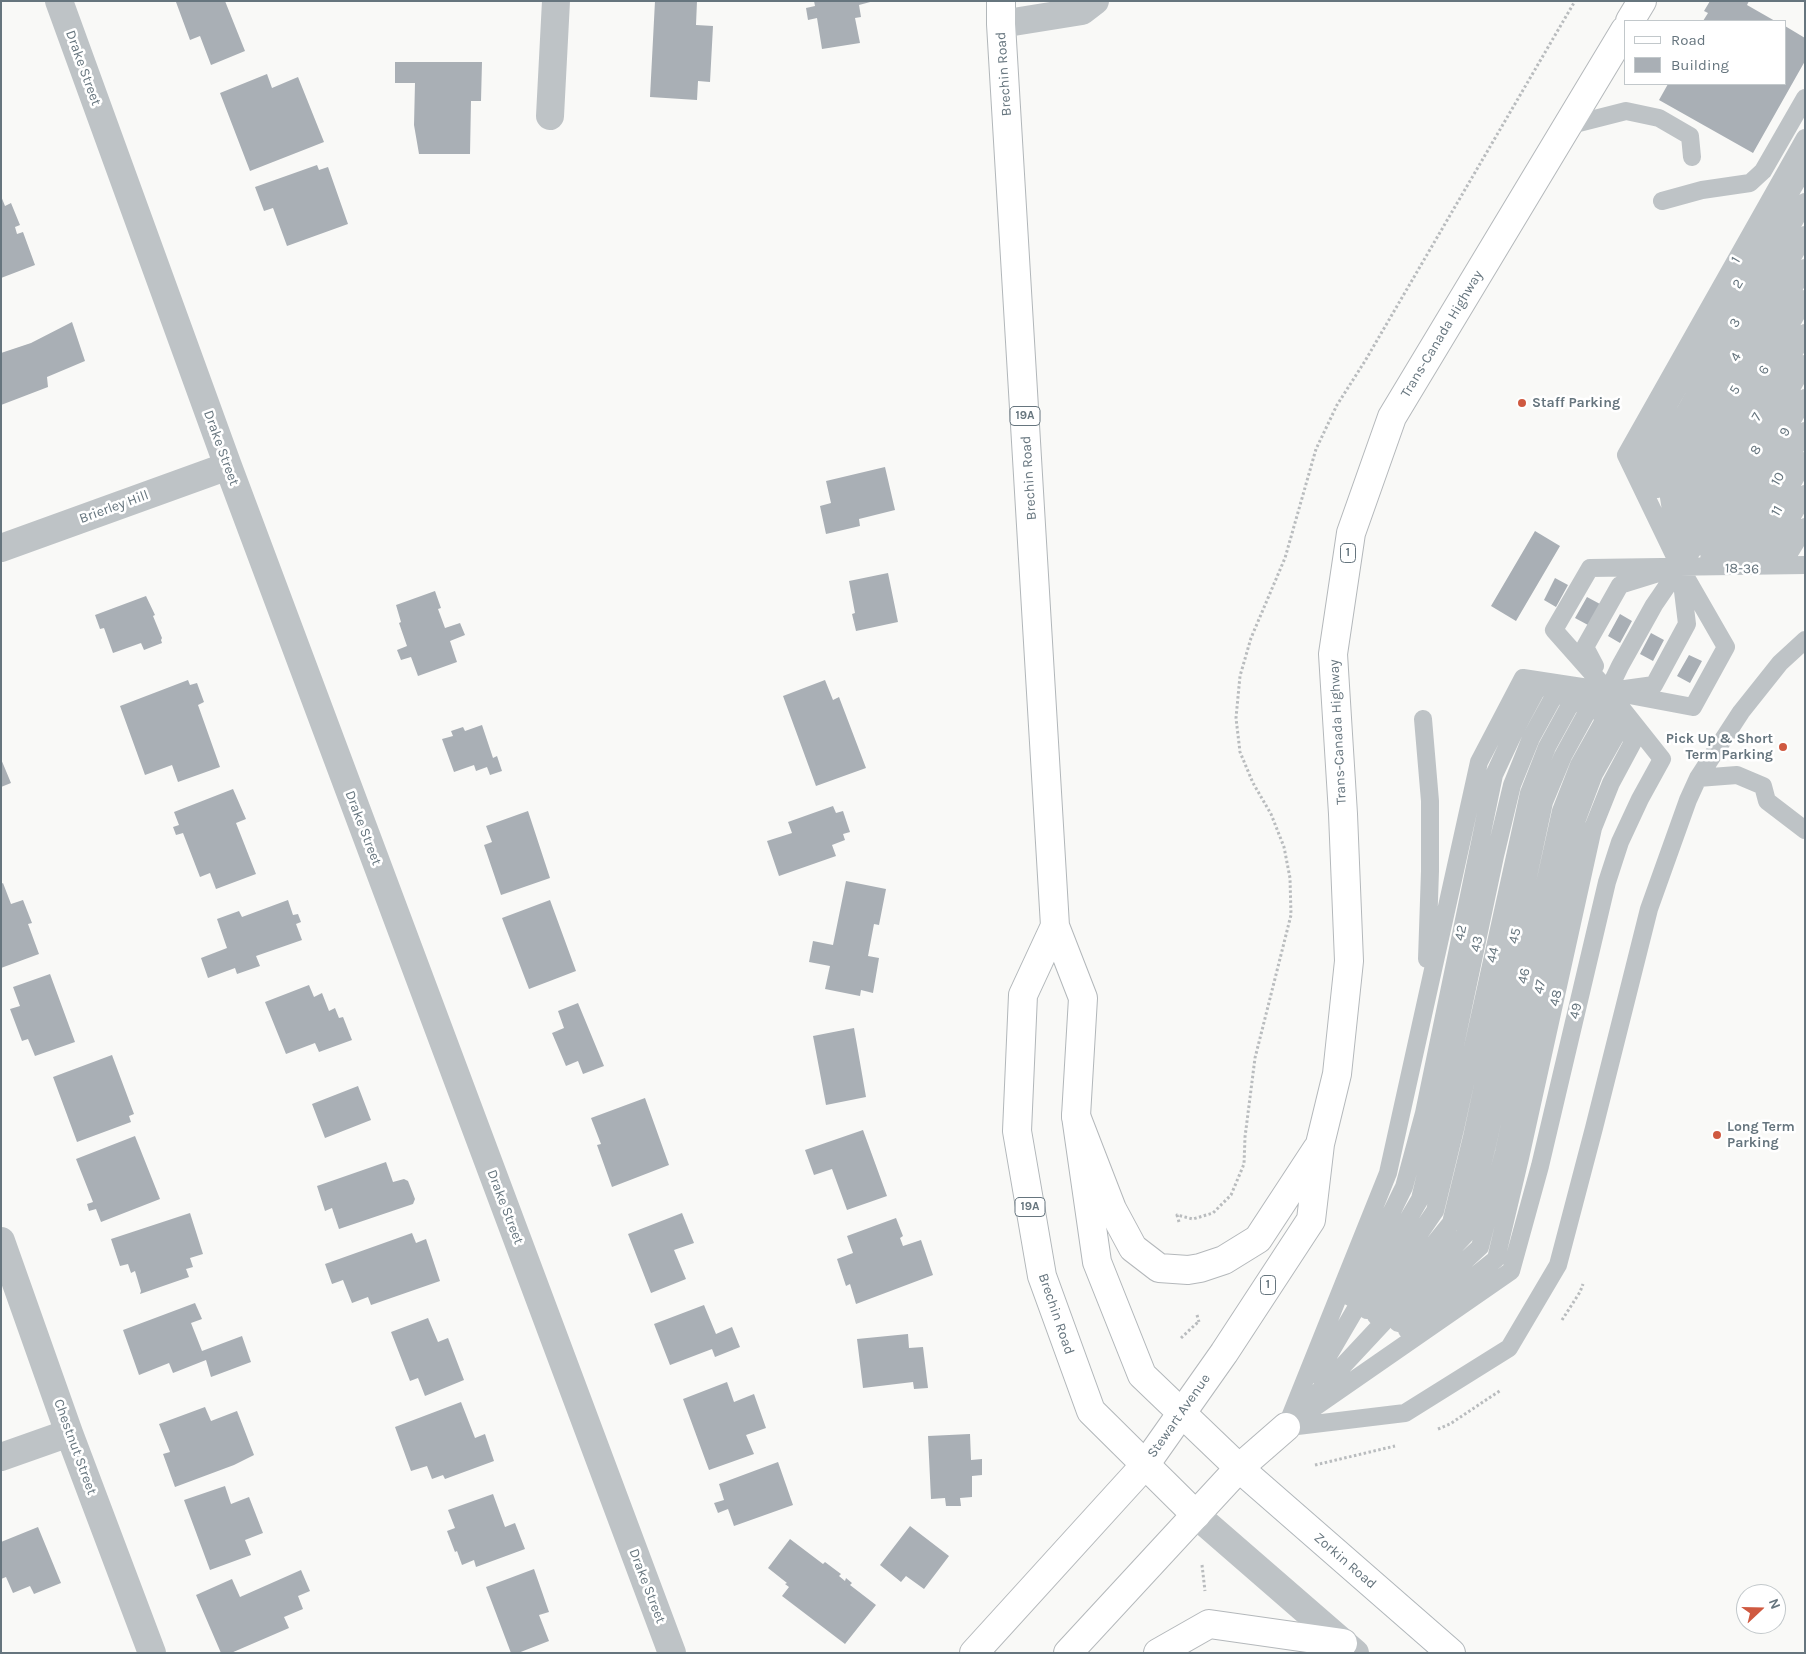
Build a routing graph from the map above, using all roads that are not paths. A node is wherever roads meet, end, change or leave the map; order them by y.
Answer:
1 (59, 1) edge
2 (556, 1) edge
3 (1095, 1) edge
4 (1642, 1) edge
5 (1001, 13) edge
6 (1631, 20) edge
7 (1624, 32) edge
8 (1805, 98) edge
9 (550, 116) dead end
10 (1567, 126) junction
11 (1805, 138) edge
12 (1692, 157) dead end
13 (1805, 167) edge
14 (1662, 201) dead end
15 (1805, 202) edge
16 (1805, 235) edge
17 (1805, 268) edge
18 (1805, 299) edge
19 (1805, 333) edge
20 (1805, 364) edge
21 (1805, 398) edge
22 (1805, 431) edge
23 (1805, 461) edge
24 (228, 466) junction
25 (1805, 494) edge
26 (1742, 522) edge
27 (1805, 527) edge
28 (1, 548) edge
29 (1680, 566) junction
30 (1805, 568) edge
31 (1805, 640) edge
32 (1608, 691) junction
33 (1423, 719) dead end
34 (1698, 778) junction
35 (1805, 830) edge
36 (1055, 926) junction
37 (1425, 1007) junction
38 (1076, 1116) junction
39 (1320, 1144) junction
40 (1, 1241) edge
41 (1182, 1414) junction
42 (1286, 1427) junction
43 (69, 1433) junction
44 (1, 1457) edge
45 (1145, 1465) junction
46 (1239, 1468) junction
47 (1196, 1515) junction
48 (1349, 1648) edge
49 (152, 1653) edge
50 (672, 1653) edge
51 (974, 1653) edge
52 (1068, 1653) edge
53 (1158, 1653) edge
54 (1451, 1653) edge

1 - 24 street, Drake Street
2 - 9 street
3 - 5 street
4 - 6 main road
5 - 36 main road, Brechin Road / 19A
7 - 10 main road, Trans-Canada Highway / 1
8 - 14 lane
10 - 12 lane
10 - 39 main road, Trans-Canada Highway / 1
11 - 29 lane, 1 / 1
13 - 29 lane, 2
15 - 29 lane, 3
16 - 26 lane, 4
17 - 26 lane, 5
18 - 26 lane, 6
19 - 26 lane, 7
20 - 26 lane, 8
21 - 26 lane, 9
22 - 26 lane, 10
23 - 26 lane, 11
24 - 28 street, Brierley Hill
24 - 50 street, Drake Street
25 - 26 lane
26 - 27 lane
26 - 29 lane
26 - 29 lane
26 - 29 lane
26 - 29 lane
26 - 29 lane
29 - 30 lane
29 - 32 lane
29 - 32 lane
29 - 32 lane
29 - 32 lane
29 - 32 lane
31 - 34 lane
32 - 37 lane
32 - 42 lane, 45
32 - 42 lane, 46
32 - 42 lane, 44
32 - 42 lane, 43
32 - 42 lane, 47
32 - 42 lane, 42
32 - 42 lane, 48
32 - 42 lane, 49
33 - 37 lane
34 - 35 lane
34 - 42 lane
36 - 38 main road, Brechin Road / 19A
36 - 45 main road, Brechin Road / 19A
37 - 42 lane
38 - 39 main road
38 - 41 main road, Brechin Road / 19A
39 - 41 main road, Stewart Avenue / 1
40 - 43 street, Chestnut Street
41 - 45 main road, Stewart Avenue / 1
41 - 46 main road, Brechin Road / 19A
42 - 46 main road
43 - 44 street
43 - 49 street, Chestnut Street
45 - 47 main road, Brechin Road / 19A
45 - 51 main road, Stewart Avenue / 1
46 - 47 main road
46 - 54 main road, Zorkin Road
47 - 48 street
47 - 52 main road
48 - 53 main road

